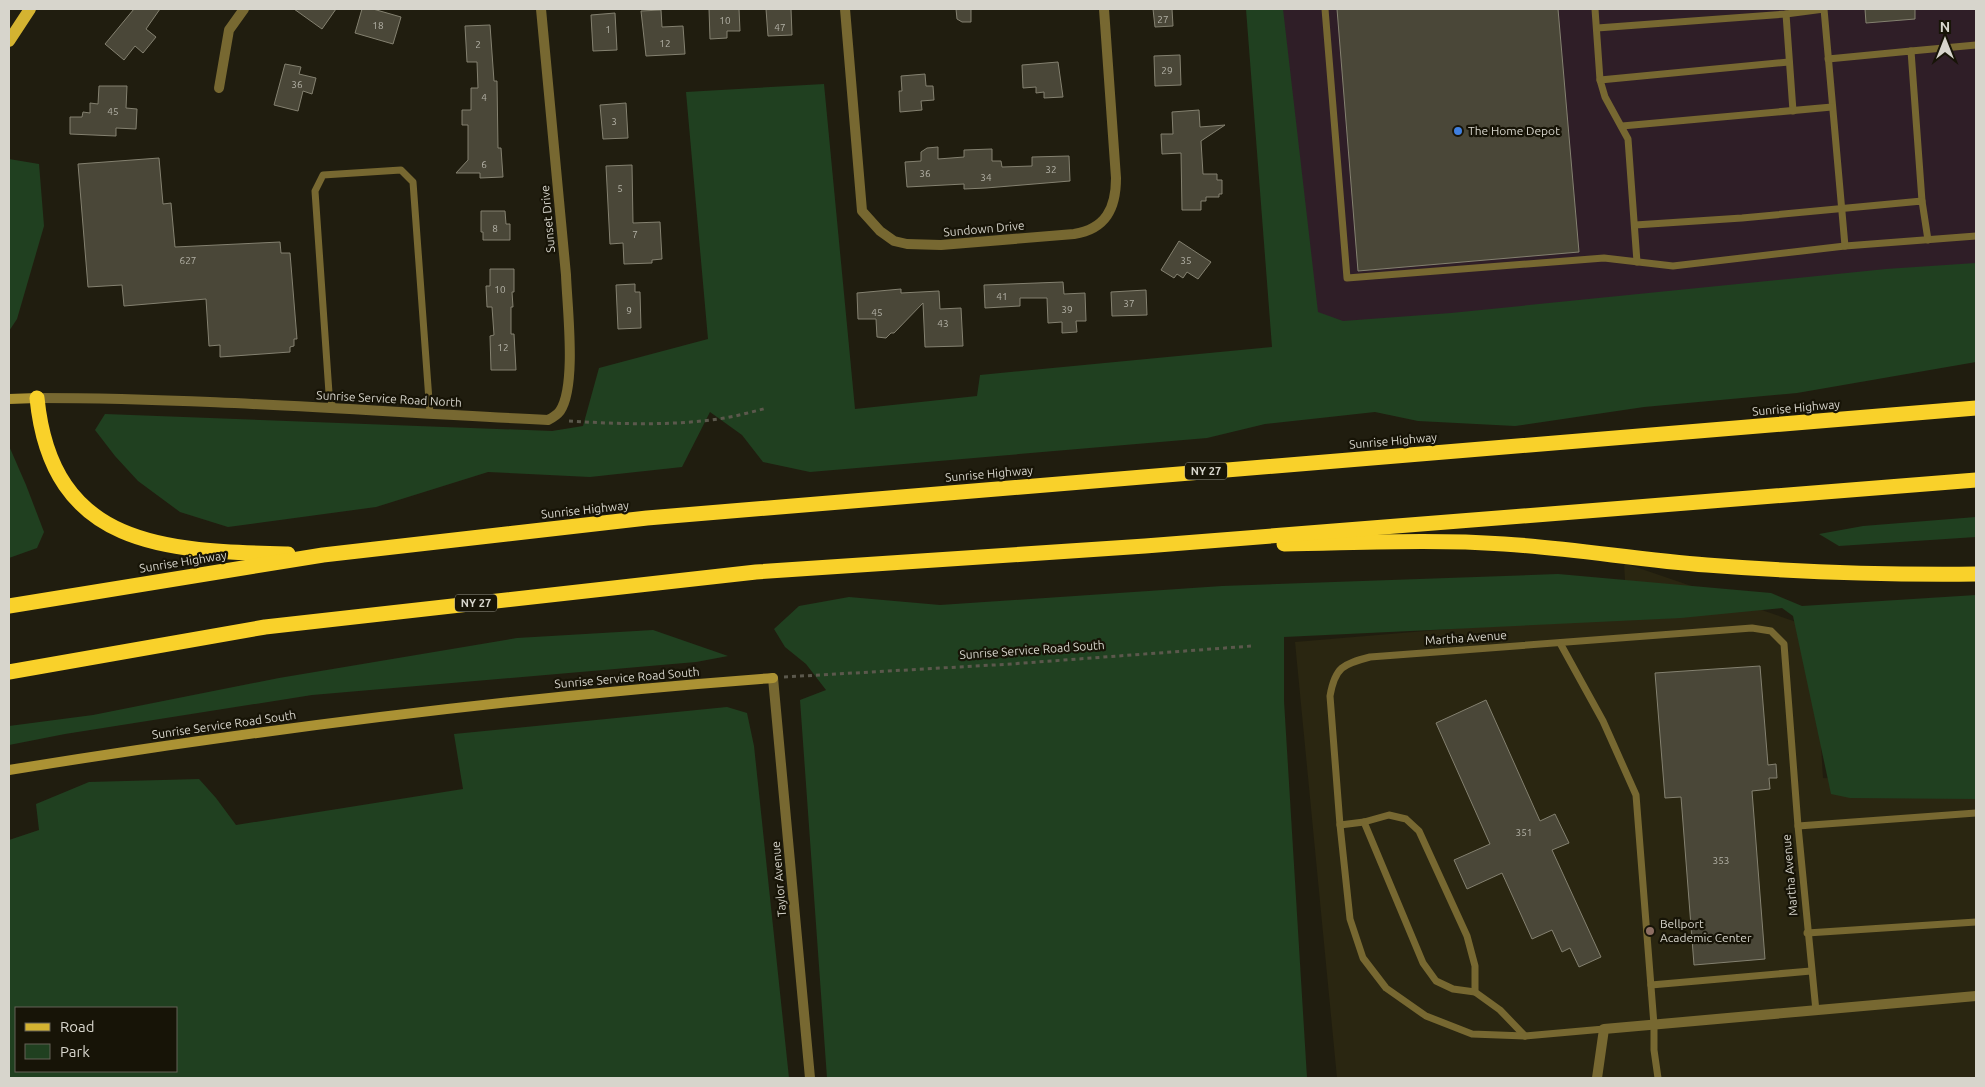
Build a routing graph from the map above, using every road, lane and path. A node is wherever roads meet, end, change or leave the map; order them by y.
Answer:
1 (30, 9) edge
2 (244, 9) edge
3 (542, 9) edge
4 (845, 9) edge
5 (1104, 9) edge
6 (1325, 9) edge
7 (1596, 9) edge
8 (1786, 14) junction
9 (1597, 28) junction
10 (9, 41) edge
11 (1976, 46) edge
12 (1911, 51) junction
13 (1828, 59) junction
14 (1789, 62) junction
15 (1600, 80) junction
16 (219, 88) dead end
17 (1832, 107) junction
18 (1793, 111) junction
19 (1622, 126) junction
20 (1922, 201) junction
21 (1841, 208) junction
22 (1635, 225) junction
23 (1976, 236) edge
24 (1928, 240) junction
25 (1845, 246) junction
26 (1638, 262) junction
27 (37, 398) junction
28 (9, 399) edge
29 (333, 408) junction
30 (767, 408) dead end
31 (1976, 408) edge
32 (430, 414) junction
33 (548, 420) junction
34 (1976, 480) edge
35 (1146, 546) junction
36 (323, 554) junction
37 (1976, 574) edge
38 (9, 606) edge
39 (1560, 643) junction
40 (1252, 646) dead end
41 (9, 672) edge
42 (773, 678) junction
43 (9, 770) edge
44 (1976, 813) edge
45 (1364, 822) junction
46 (1340, 825) junction
47 (1798, 826) junction
48 (1976, 922) edge
49 (1808, 933) junction
50 (1811, 971) junction
51 (1651, 985) junction
52 (1475, 992) junction
53 (1976, 996) edge
54 (1816, 1011) junction
55 (1654, 1025) junction
56 (1604, 1029) junction
57 (1525, 1036) junction
58 (810, 1078) edge
59 (1597, 1078) edge
60 (1658, 1078) edge

1 - 10 main road
2 - 16 street
3 - 33 street, Sunset Drive
4 - 5 street, Sundown Drive
6 - 26 lane
7 - 9 lane
8 - 9 lane
8 - 13 lane
8 - 14 lane
9 - 15 lane
11 - 12 lane
12 - 13 lane
12 - 20 lane
13 - 17 lane
14 - 15 lane
14 - 18 lane
15 - 19 lane
17 - 18 lane
17 - 21 lane
18 - 19 lane
19 - 22 lane
20 - 21 lane
20 - 24 lane
21 - 22 lane
21 - 25 lane
22 - 26 lane
23 - 24 lane
24 - 25 lane
25 - 26 lane
27 - 28 street, Sunrise Service Road North
27 - 29 street, Sunrise Service Road North
27 - 36 highway
29 - 32 street, Sunrise Service Road North
29 - 32 lane
30 - 33 path
31 - 36 highway, Sunrise Highway / NY 27
32 - 33 street, Sunrise Service Road North
34 - 35 highway, NY 27
35 - 37 highway
35 - 41 highway, NY 27
36 - 38 highway, Sunrise Highway / NY 27
39 - 46 lane, Martha Avenue
39 - 47 lane, Martha Avenue
39 - 51 lane
40 - 42 path, Sunrise Service Road South
42 - 43 street, Sunrise Service Road South
42 - 58 street, Taylor Avenue
44 - 47 lane
45 - 46 lane
45 - 52 lane
45 - 52 lane
46 - 57 lane, Martha Avenue
47 - 49 lane, Martha Avenue
48 - 49 lane
49 - 50 lane, Martha Avenue
50 - 51 lane
50 - 54 lane, Martha Avenue
51 - 55 lane
52 - 57 lane
53 - 54 street, Martha Avenue
54 - 55 street, Martha Avenue
55 - 56 street, Martha Avenue
55 - 60 lane
56 - 57 lane, Martha Avenue
56 - 59 street

